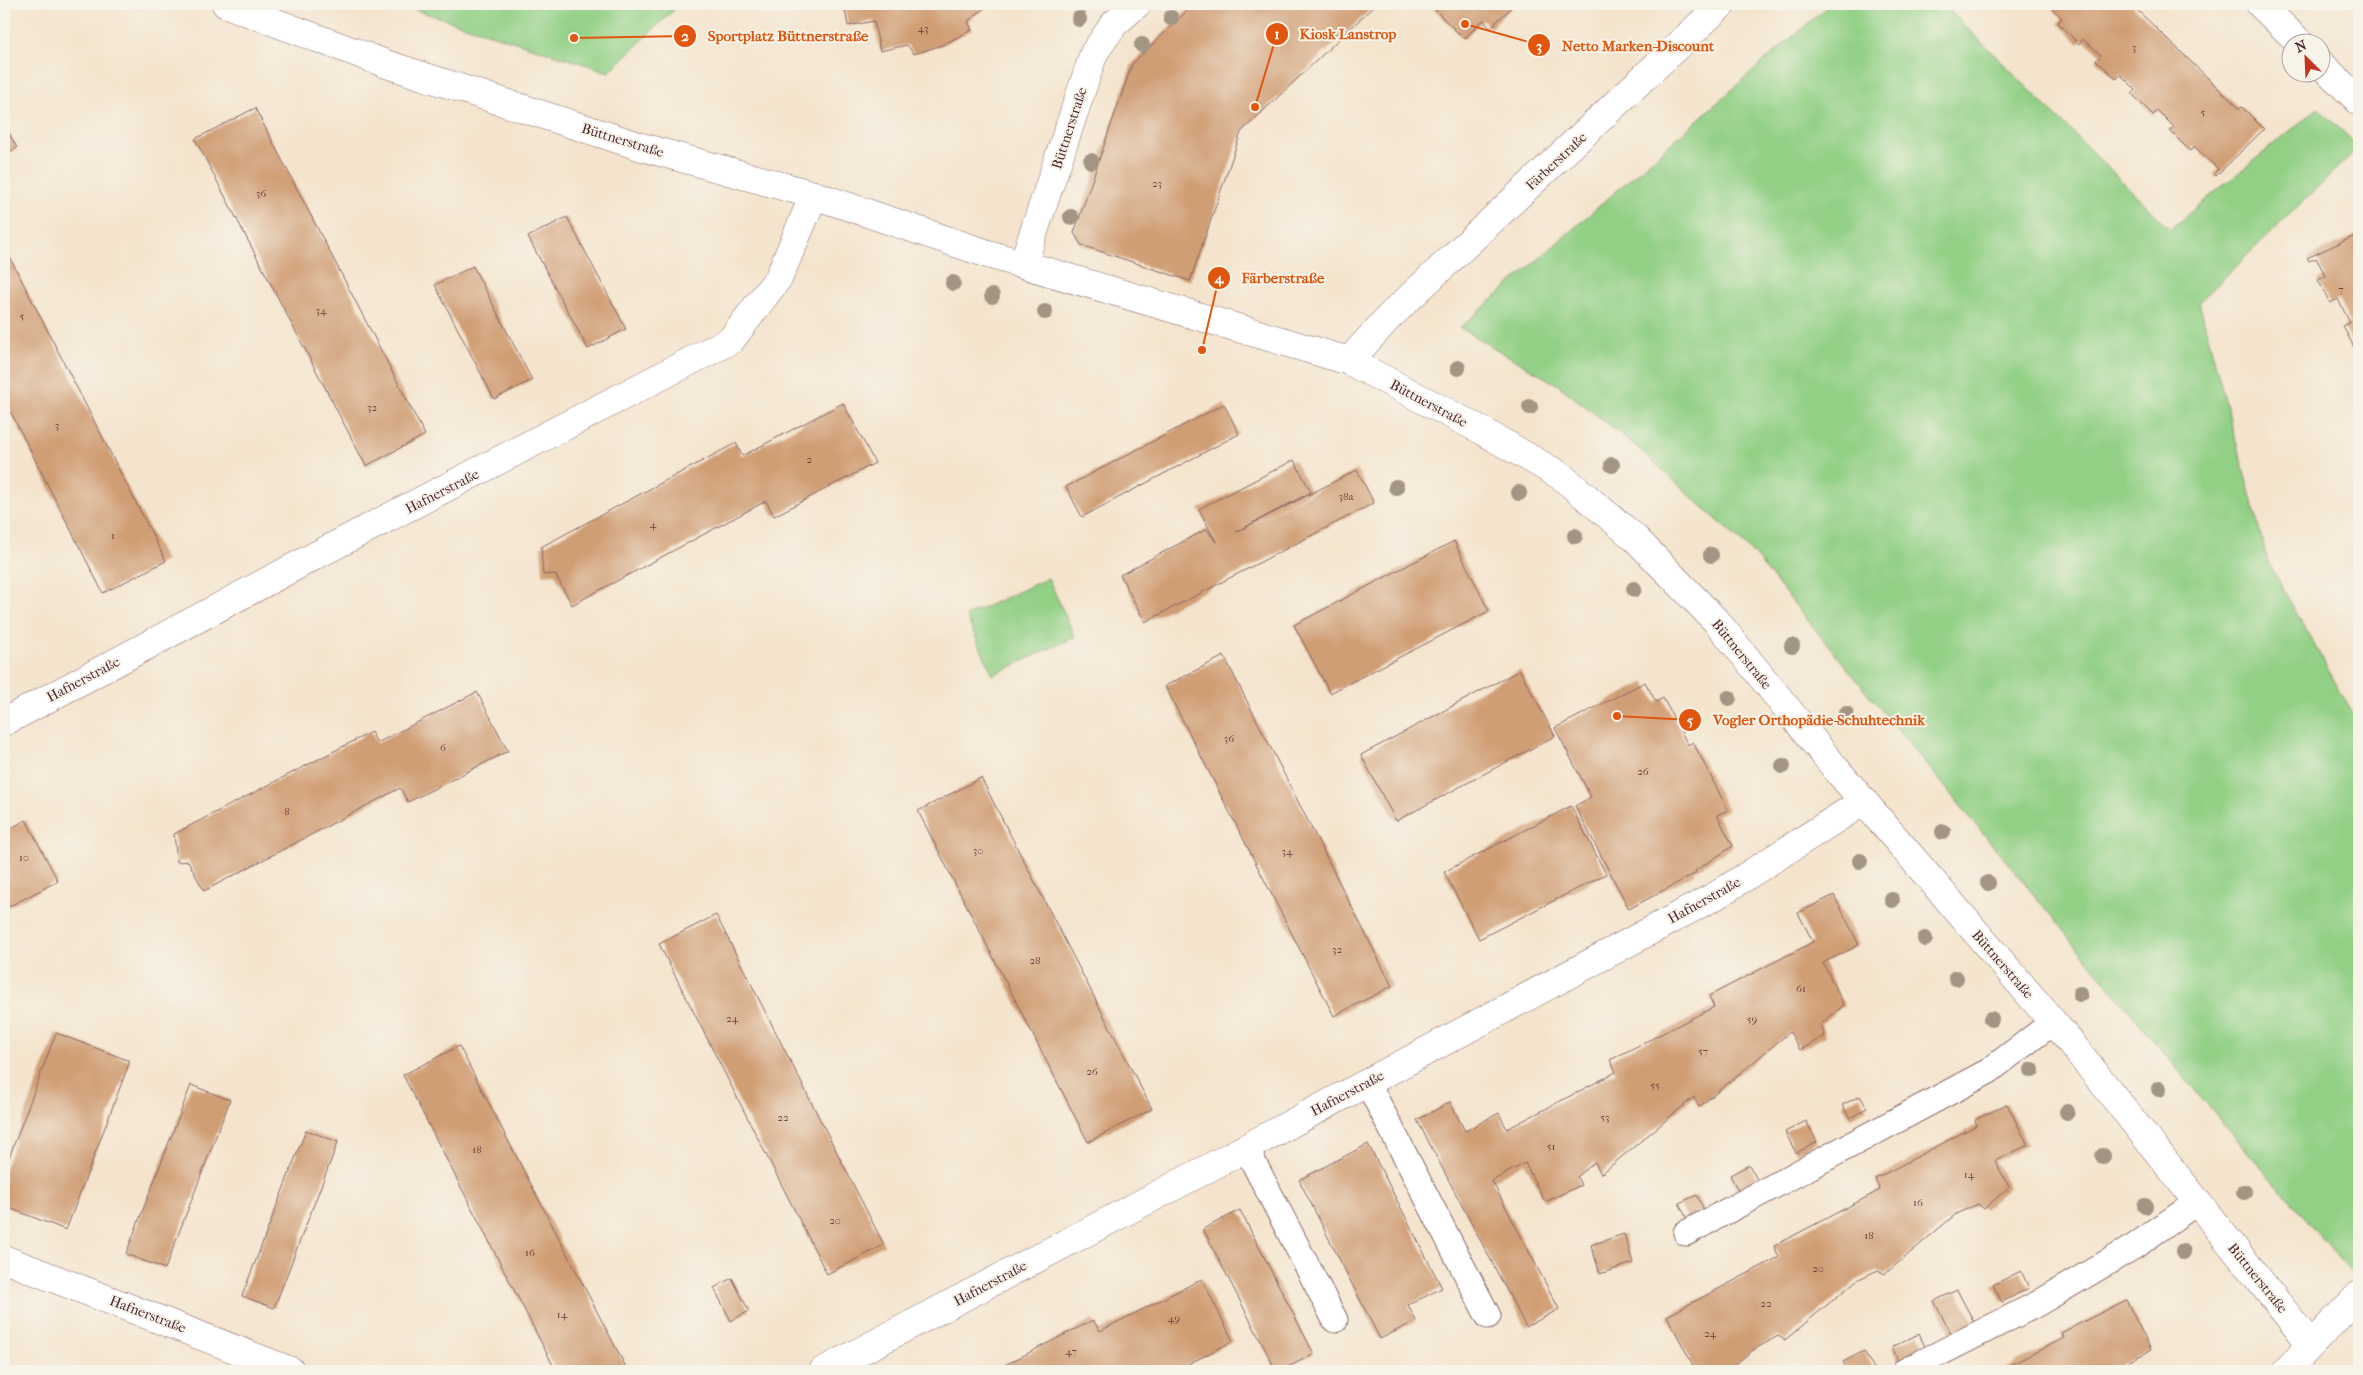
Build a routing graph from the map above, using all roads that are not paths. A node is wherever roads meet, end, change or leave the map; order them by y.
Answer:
1 (226, 4) edge
2 (1136, 4) edge
3 (1722, 4) edge
4 (2260, 4) edge
5 (2289, 32) edge
6 (2330, 73) edge
7 (2359, 101) edge
8 (814, 195) junction
9 (1023, 264) junction
10 (1349, 361) junction
11 (4, 722) edge
12 (1864, 801) junction
13 (2052, 1022) junction
14 (1367, 1082) junction
15 (1246, 1148) junction
16 (2197, 1202) junction
17 (1686, 1233) dead end
18 (4, 1258) edge
19 (2359, 1295) edge
20 (1488, 1316) dead end
21 (1335, 1320) dead end
22 (2311, 1345) junction
23 (291, 1371) edge
24 (824, 1371) edge
25 (1905, 1371) edge
26 (2286, 1371) edge

1 - 8 street, Büttnerstraße
2 - 9 street, Büttnerstraße
3 - 10 street, Färberstraße
4 - 5 street
6 - 7 street
8 - 9 street, Büttnerstraße
8 - 11 street, Hafnerstraße
9 - 10 street, Büttnerstraße
10 - 12 street, Büttnerstraße
12 - 13 street, Büttnerstraße
12 - 14 street, Hafnerstraße
13 - 16 street, Büttnerstraße
13 - 17 lane
14 - 15 street, Hafnerstraße
14 - 20 lane
15 - 21 lane
15 - 24 street, Hafnerstraße
16 - 22 street, Büttnerstraße
16 - 25 lane
18 - 23 street, Hafnerstraße
19 - 22 street
22 - 26 street

